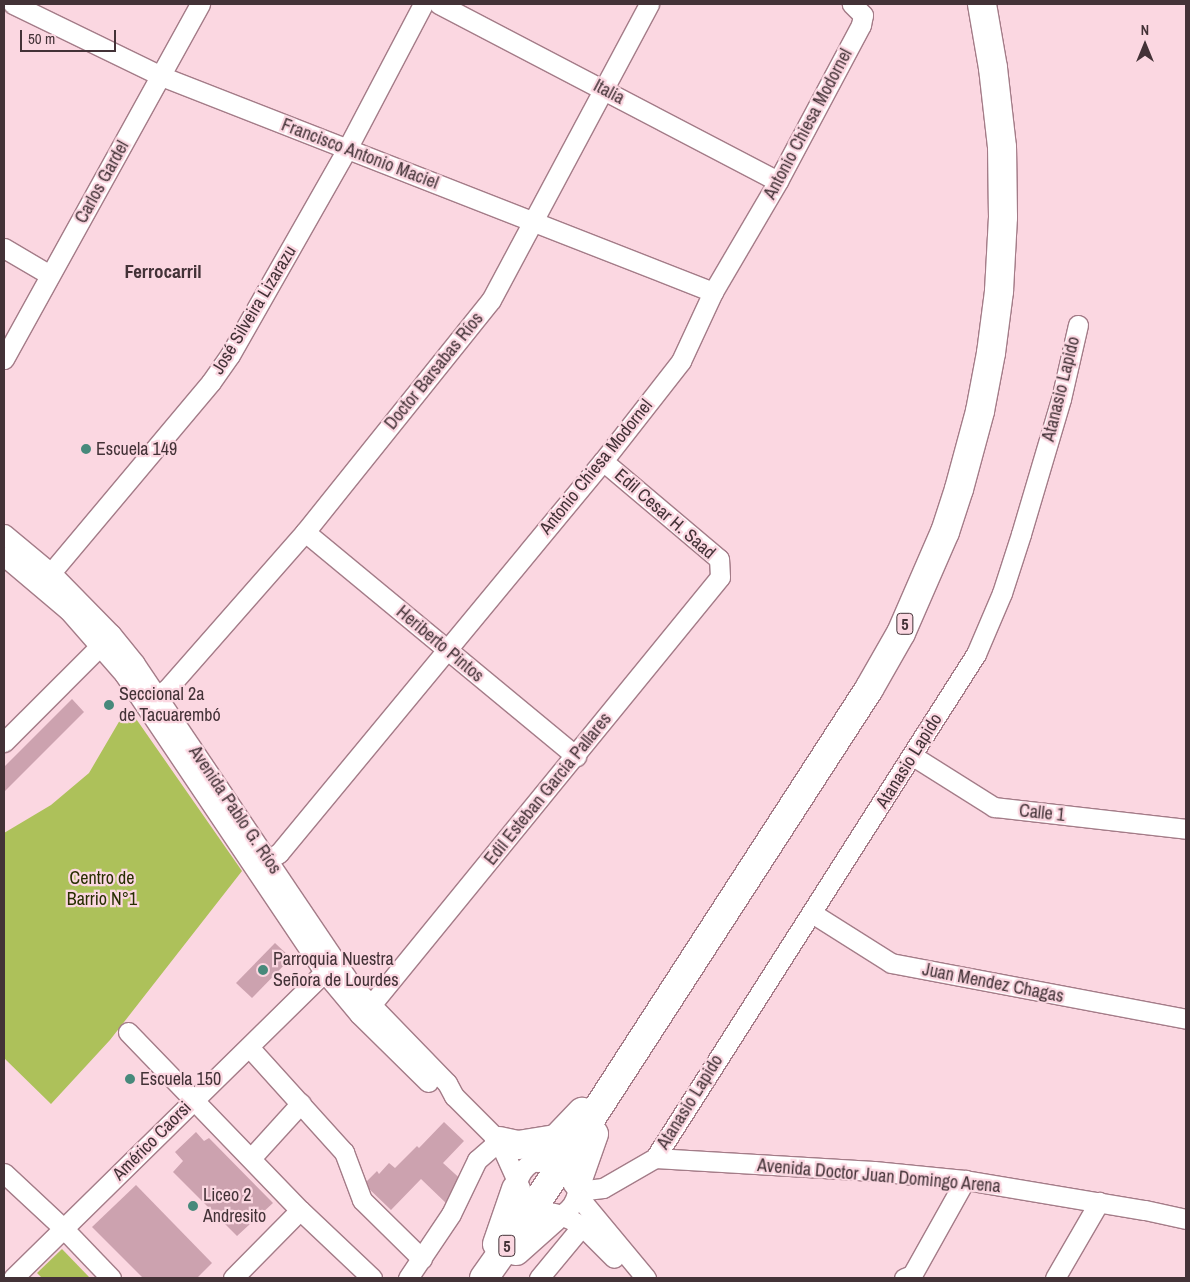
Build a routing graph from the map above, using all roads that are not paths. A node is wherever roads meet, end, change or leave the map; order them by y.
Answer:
1 (13, 4) edge
2 (200, 4) edge
3 (423, 4) edge
4 (439, 4) edge
5 (649, 4) edge
6 (982, 4) edge
7 (857, 10) edge
8 (161, 76) junction
9 (603, 88) junction
10 (347, 149) junction
11 (778, 181) junction
12 (533, 221) junction
13 (4, 248) edge
14 (50, 275) junction
15 (713, 292) junction
16 (1078, 325) dead end
17 (4, 359) edge
18 (603, 461) junction
19 (305, 532) junction
20 (4, 534) edge
21 (4, 556) edge
22 (721, 571) joint
23 (45, 579) junction
24 (100, 646) junction
25 (445, 649) junction
26 (156, 696) junction
27 (4, 742) edge
28 (576, 756) junction
29 (913, 756) junction
30 (1186, 829) edge
31 (262, 864) junction
32 (812, 913) junction
33 (330, 968) junction
34 (371, 1005) junction
35 (1186, 1019) edge
36 (128, 1032) dead end
37 (249, 1047) junction
38 (614, 1083) junction
39 (454, 1096) junction
40 (194, 1099) junction
41 (301, 1103) junction
42 (499, 1141) junction
43 (251, 1158) junction
44 (655, 1158) junction
45 (564, 1171) junction
46 (4, 1173) edge
47 (966, 1180) junction
48 (516, 1185) junction
49 (1099, 1202) junction
50 (300, 1210) junction
51 (547, 1216) junction
52 (1186, 1218) edge
53 (582, 1226) junction
54 (64, 1229) junction
55 (610, 1245) junction
56 (422, 1258) junction
57 (487, 1274) edge
58 (13, 1278) edge
59 (111, 1278) edge
60 (233, 1278) edge
61 (372, 1278) edge
62 (408, 1278) edge
63 (539, 1278) edge
64 (630, 1278) edge
65 (646, 1278) edge
66 (904, 1278) edge
67 (1055, 1278) edge

1 - 8 street, Francisco Antonio Maciel
2 - 8 street, Carlos Gardel
3 - 10 street, José Silveira Lizarazu
4 - 9 street, Italia
5 - 9 street, Doctor Barsabas Ríos
6 - 38 highway, 5
7 - 11 street, Antonio Chiesa Modornel
8 - 10 street, Francisco Antonio Maciel
8 - 14 street, Carlos Gardel
9 - 11 street, Italia
9 - 12 street, Doctor Barsabas Ríos
10 - 12 street, Francisco Antonio Maciel
10 - 23 street, José Silveira Lizarazu
11 - 15 street, Antonio Chiesa Modornel
12 - 15 street, Francisco Antonio Maciel
12 - 19 street, Doctor Barsabas Ríos
13 - 14 street
14 - 17 street, Carlos Gardel
15 - 18 street, Antonio Chiesa Modornel
16 - 29 street, Atanasio Lapido
18 - 22 street, Edil Cesar H. Saad
18 - 25 street, Antonio Chiesa Modornel
19 - 25 street, Heriberto Pintos
19 - 26 street, Doctor Barsabas Ríos
20 - 23 street, Avenida Pablo G. Ríos
21 - 23 street, Avenida Pablo G. Ríos
22 - 28 street, Edil Esteban Garcia Pallares
23 - 24 street, Avenida Pablo G. Ríos
23 - 26 street, Avenida Pablo G. Ríos
24 - 27 street
24 - 31 street, Avenida Pablo G. Ríos
25 - 28 street, Heriberto Pintos
25 - 31 street, Antonio Chiesa Modornel
26 - 31 street, Avenida Pablo G. Ríos
28 - 34 street, Edil Esteban Garcia Pallares
29 - 30 street, Calle 1
29 - 32 street, Atanasio Lapido
31 - 33 street, Avenida Pablo G. Ríos
32 - 35 street, Juan Mendez Chagas
32 - 44 street, Atanasio Lapido
33 - 34 street, Avenida Pablo G. Ríos
33 - 37 street, Américo Caorsi
33 - 39 street, Avenida Pablo G. Ríos
34 - 39 street, Avenida Pablo G. Ríos
36 - 40 street
37 - 40 street, Américo Caorsi
37 - 41 street
38 - 45 highway
38 - 45 highway
39 - 42 street, Avenida Pablo G. Ríos
40 - 43 street
40 - 54 street, Américo Caorsi
41 - 43 street
41 - 56 street
42 - 45 highway
42 - 48 street, Avenida Pablo G. Ríos
42 - 56 street
43 - 50 street
44 - 45 street
44 - 47 street, Avenida Doctor Juan Domingo Arena
45 - 48 street
45 - 51 highway, 5
45 - 51 street
45 - 55 street
46 - 54 street
47 - 49 street, Avenida Doctor Juan Domingo Arena
47 - 66 street
48 - 51 street, Avenida Pablo G. Ríos
48 - 57 highway
49 - 52 street, Avenida Doctor Juan Domingo Arena
49 - 67 street
50 - 60 street
50 - 61 street
51 - 53 street
51 - 57 highway, 5
53 - 55 street
53 - 63 street
54 - 58 street, Américo Caorsi
54 - 59 street
55 - 64 street
55 - 65 street
56 - 62 street

